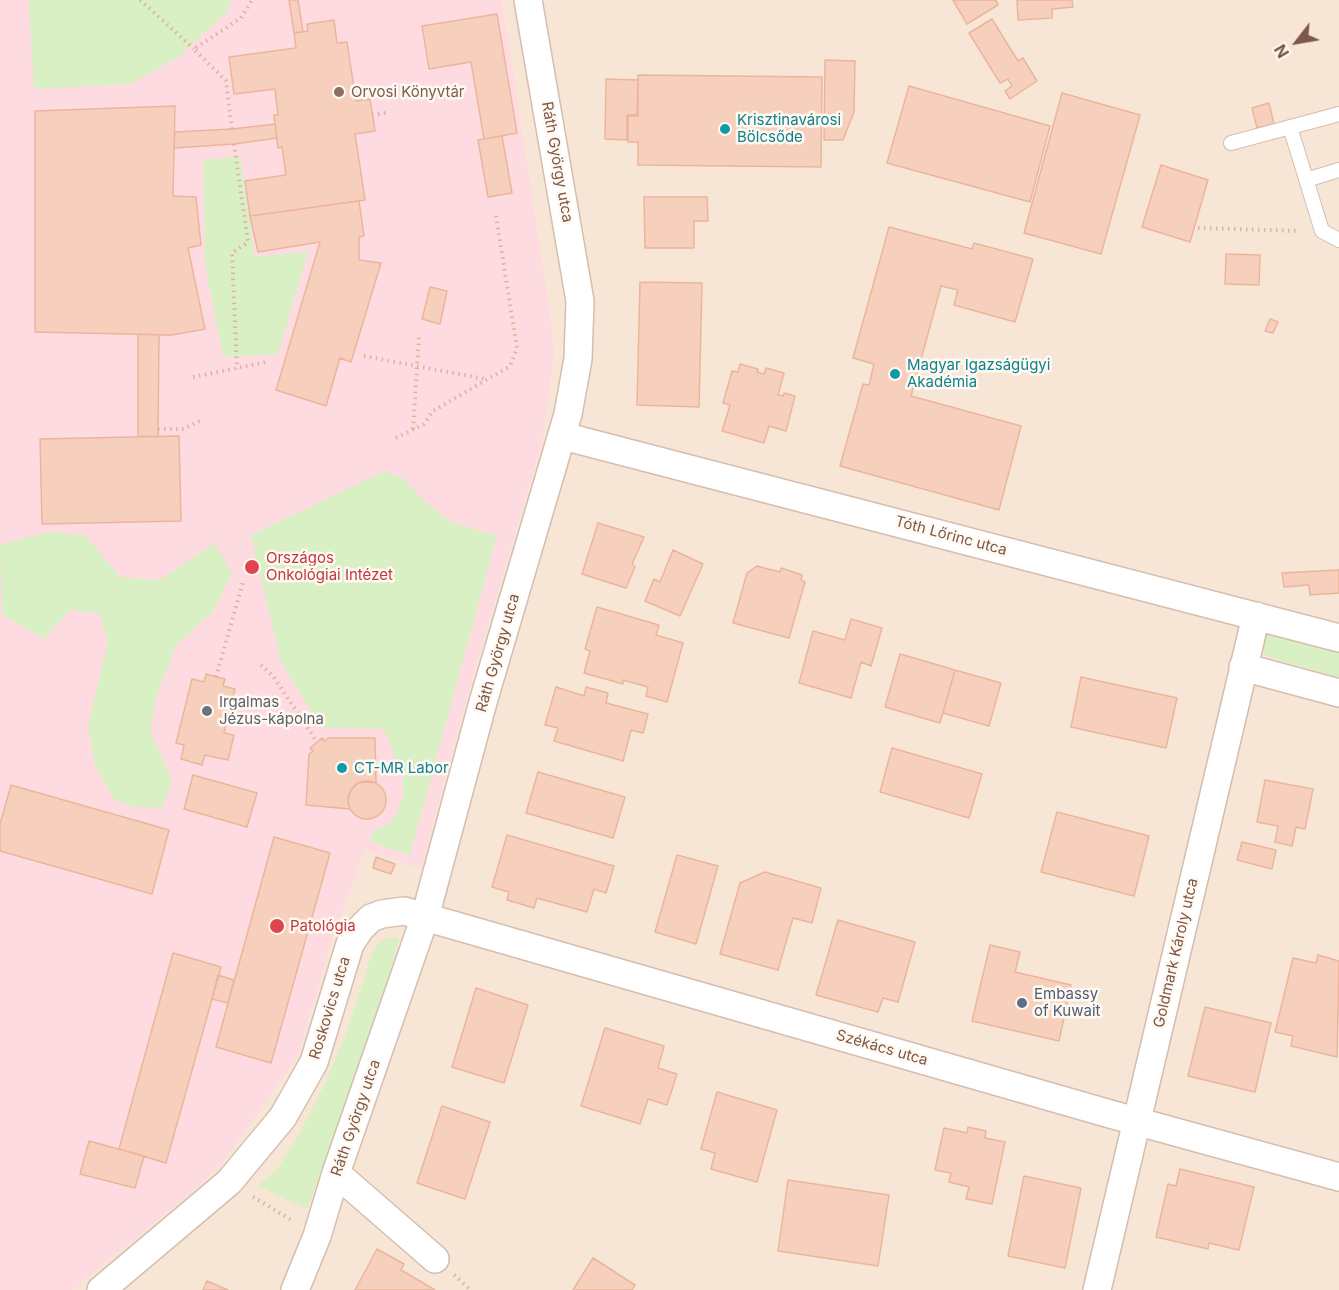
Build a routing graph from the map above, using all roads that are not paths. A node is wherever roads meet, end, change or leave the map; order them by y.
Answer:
1 (528, 0) edge
2 (1339, 114) edge
3 (1290, 127) junction
4 (1231, 143) dead end
5 (1339, 170) edge
6 (1306, 180) junction
7 (1339, 240) edge
8 (563, 436) junction
9 (1256, 616) junction
10 (1339, 638) edge
11 (1243, 667) junction
12 (1339, 693) edge
13 (425, 917) junction
14 (1138, 1120) junction
15 (336, 1173) junction
16 (1339, 1177) edge
17 (435, 1259) dead end
18 (101, 1290) edge
19 (295, 1290) edge
20 (1097, 1290) edge

1 - 8 street, Ráth György utca
2 - 3 lane
3 - 4 lane
3 - 6 lane
5 - 6 lane
6 - 7 lane
8 - 9 street, Tóth Lőrinc utca
8 - 13 street, Ráth György utca
9 - 10 street, Tóth Lőrinc utca
9 - 11 street, Goldmark Károly utca
11 - 12 street
11 - 14 street, Goldmark Károly utca
13 - 14 street, Székács utca
13 - 15 street, Ráth György utca
13 - 18 street, Roskovics utca
14 - 16 street, Székács utca
14 - 20 street, Goldmark Károly utca
15 - 17 street
15 - 19 street, Ráth György utca

